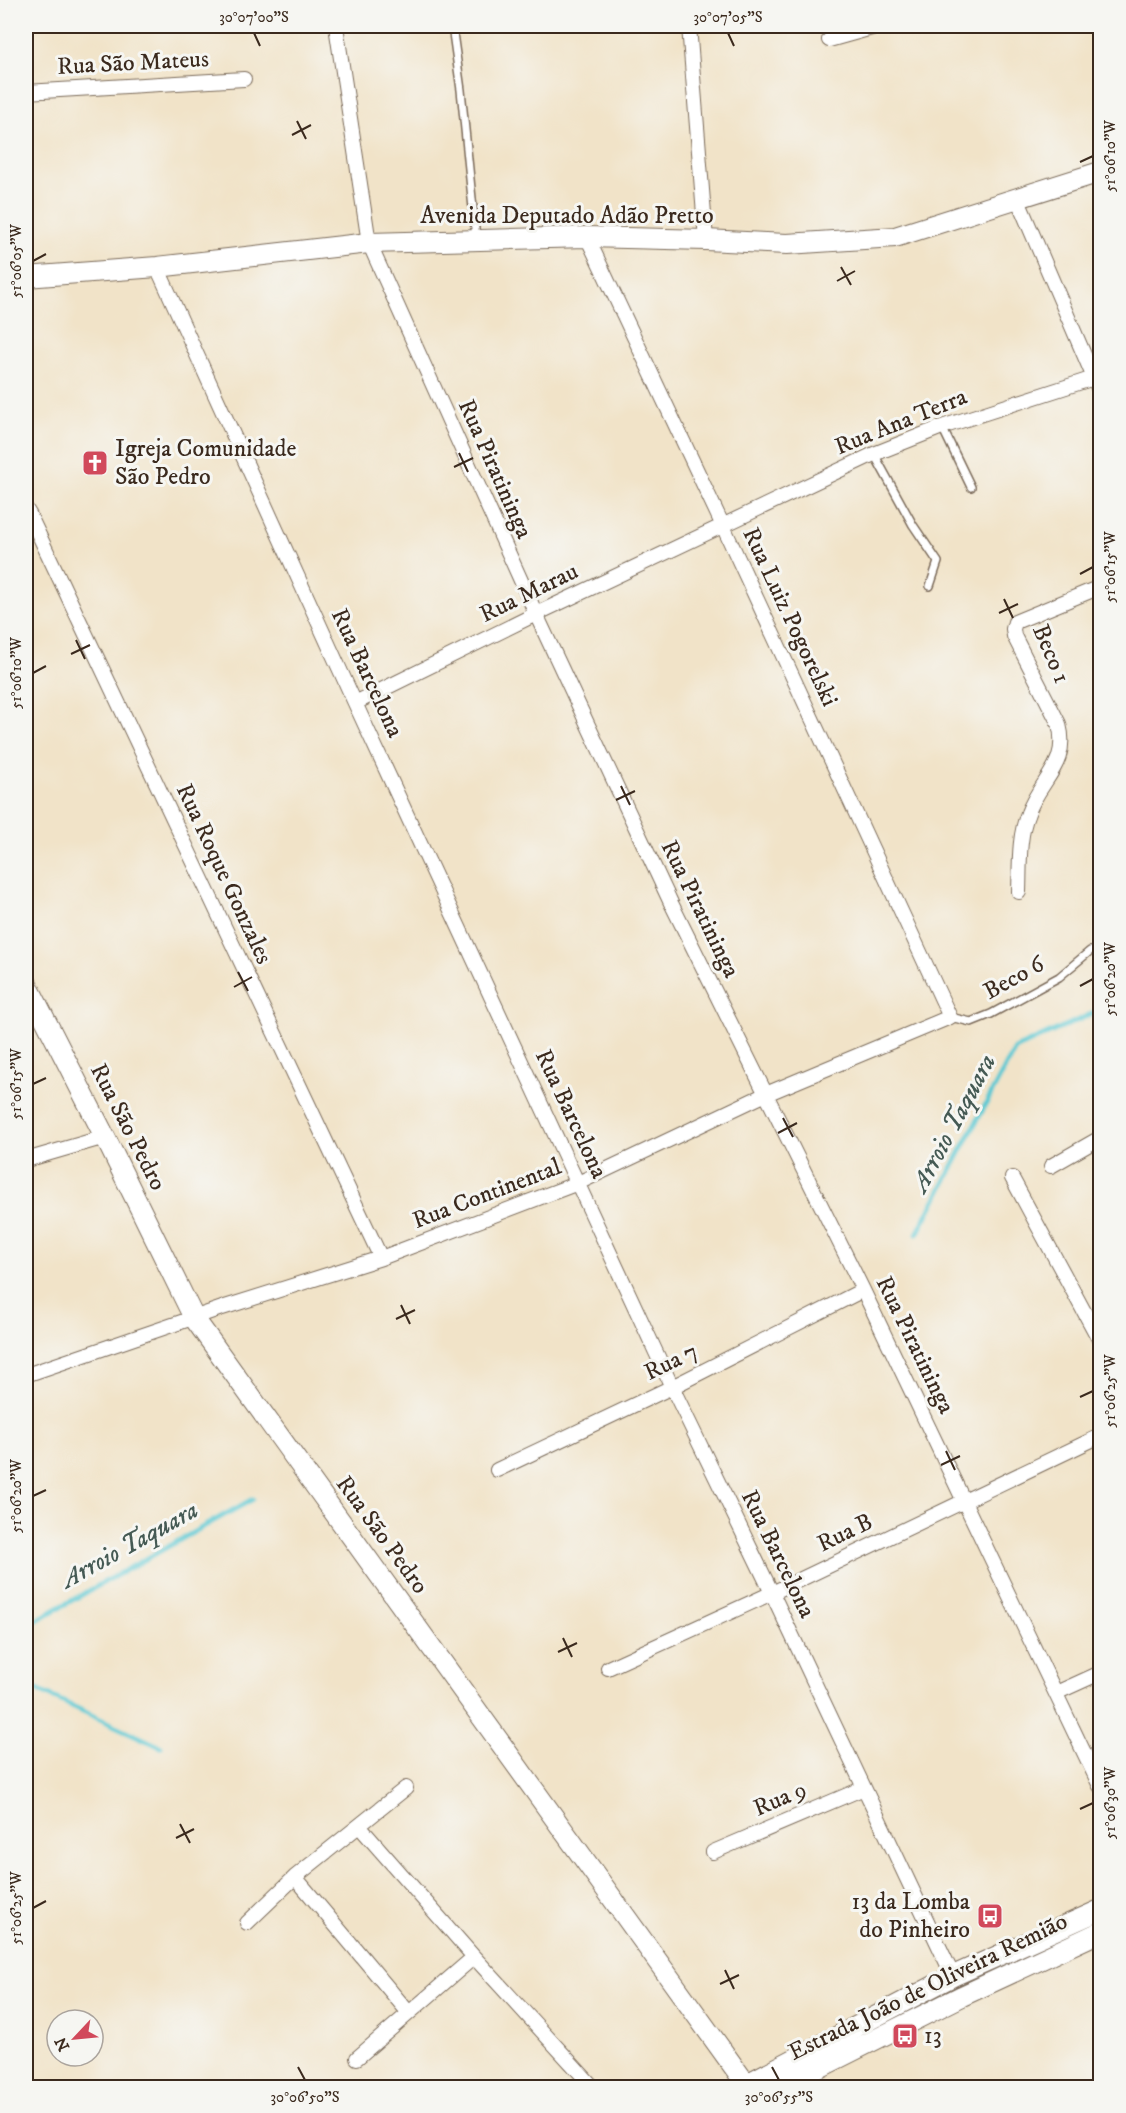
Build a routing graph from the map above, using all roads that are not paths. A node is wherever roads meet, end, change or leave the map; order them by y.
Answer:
1 (336, 26) edge
2 (452, 26) edge
3 (689, 26) edge
4 (879, 26) edge
5 (829, 40) dead end
6 (244, 79) dead end
7 (26, 92) edge
8 (1101, 172) edge
9 (1017, 198) junction
10 (587, 237) junction
11 (706, 240) junction
12 (476, 241) junction
13 (369, 243) junction
14 (157, 267) junction
15 (26, 277) edge
16 (1097, 376) edge
17 (1101, 392) edge
18 (942, 427) junction
19 (874, 454) junction
20 (971, 487) dead end
21 (26, 509) edge
22 (723, 526) junction
23 (930, 586) dead end
24 (1101, 587) edge
25 (536, 614) junction
26 (355, 703) junction
27 (1019, 892) dead end
28 (1090, 951) dead end
29 (26, 982) edge
30 (950, 1017) junction
31 (766, 1094) junction
32 (105, 1137) junction
33 (1101, 1138) edge
34 (26, 1160) edge
35 (1051, 1166) dead end
36 (1012, 1178) dead end
37 (578, 1183) junction
38 (381, 1258) junction
39 (863, 1290) junction
40 (194, 1318) junction
41 (1101, 1341) edge
42 (26, 1375) edge
43 (672, 1387) junction
44 (1101, 1436) edge
45 (497, 1470) dead end
46 (964, 1500) junction
47 (772, 1593) junction
48 (608, 1668) dead end
49 (1101, 1673) edge
50 (1056, 1693) junction
51 (1101, 1786) edge
52 (406, 1788) dead end
53 (864, 1788) junction
54 (359, 1826) junction
55 (714, 1852) dead end
56 (295, 1877) junction
57 (1101, 1910) edge
58 (247, 1923) dead end
59 (1101, 1932) edge
60 (474, 1957) junction
61 (952, 1976) junction
62 (409, 2013) junction
63 (357, 2058) dead end
64 (744, 2086) edge
65 (594, 2088) edge
66 (779, 2088) edge

1 - 13 street, Rua Piratininga
2 - 12 lane
3 - 11 street
4 - 5 street
6 - 7 street, Rua São Mateus
8 - 9 street, Avenida Deputado Adão Pretto
9 - 11 street, Avenida Deputado Adão Pretto
9 - 16 street
10 - 11 street, Avenida Deputado Adão Pretto
10 - 12 street, Avenida Deputado Adão Pretto
10 - 22 street, Rua Luiz Pogorelski
12 - 13 street, Avenida Deputado Adão Pretto
13 - 14 street, Avenida Deputado Adão Pretto
13 - 25 street, Rua Piratininga
14 - 15 street, Avenida Deputado Adão Pretto
14 - 26 street, Rua Barcelona
16 - 17 street
16 - 18 street, Rua Ana Terra
18 - 19 street, Rua Ana Terra
18 - 20 lane
19 - 22 street, Rua Ana Terra
19 - 23 lane
21 - 38 street, Rua Roque Gonzales
22 - 25 street, Rua Marau
22 - 30 street, Rua Luiz Pogorelski
24 - 27 street, Beco 1
25 - 26 street, Rua Marau
25 - 31 street, Rua Piratininga
26 - 37 street, Rua Barcelona
28 - 30 lane, Beco 6
29 - 32 street, Rua São Pedro
30 - 31 street, Rua Continental
31 - 37 street, Rua Continental
31 - 39 street, Rua Piratininga
32 - 34 street
32 - 40 street, Rua São Pedro
33 - 35 street
36 - 41 street
37 - 38 street, Rua Continental
37 - 43 street, Rua Barcelona
38 - 40 street, Rua Continental
39 - 43 street, Rua 7
39 - 46 street, Rua Piratininga
40 - 42 street, Rua Continental
40 - 64 street, Rua São Pedro
43 - 45 street, Rua 7
43 - 47 street, Rua Barcelona
44 - 46 street, Rua B
46 - 47 street, Rua B
46 - 50 street, Rua Piratininga
47 - 48 street, Rua B
47 - 53 street, Rua Barcelona
49 - 50 street
50 - 51 street, Rua Piratininga
52 - 54 street
53 - 55 street, Rua 9
53 - 61 street, Rua Barcelona
54 - 56 street
54 - 60 street
56 - 58 street
56 - 62 street
57 - 61 street, Estrada João de Oliveira Remião
59 - 66 street, Estrada João de Oliveira Remião
60 - 62 street
60 - 65 street
61 - 64 street, Estrada João de Oliveira Remião
62 - 63 street

